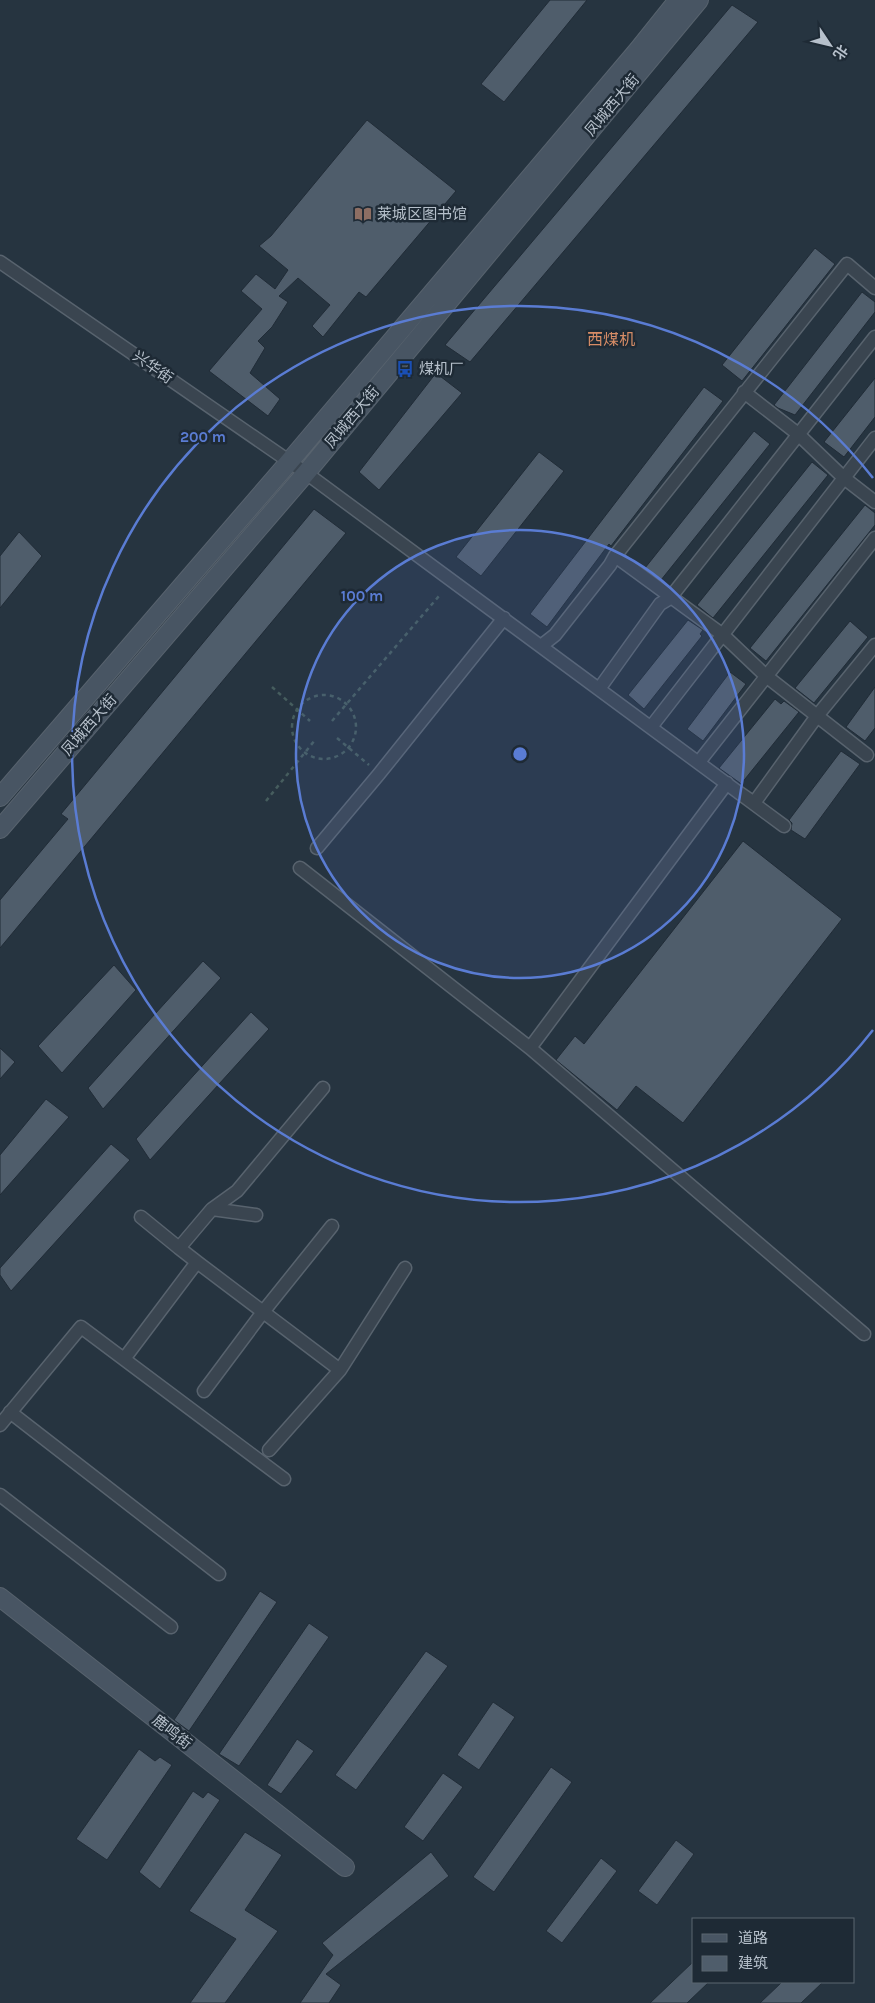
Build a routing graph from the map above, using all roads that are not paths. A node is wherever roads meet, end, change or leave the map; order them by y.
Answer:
1 (678, 0) edge
2 (699, 0) edge
3 (0, 262) edge
4 (875, 288) edge
5 (875, 337) edge
6 (744, 392) junction
7 (798, 434) junction
8 (875, 438) edge
9 (289, 462) junction
10 (306, 473) junction
11 (844, 478) junction
12 (875, 502) edge
13 (875, 538) edge
14 (615, 556) junction
15 (670, 598) junction
16 (504, 618) junction
17 (723, 635) junction
18 (541, 646) junction
19 (875, 646) edge
20 (766, 676) junction
21 (599, 689) junction
22 (817, 716) junction
23 (652, 728) junction
24 (867, 755) dead end
25 (699, 762) junction
26 (727, 783) junction
27 (738, 792) junction
28 (0, 797) edge
29 (784, 826) dead end
30 (0, 829) edge
31 (317, 848) dead end
32 (300, 868) dead end
33 (530, 1048) junction
34 (323, 1088) dead end
35 (212, 1209) junction
36 (256, 1215) dead end
37 (141, 1217) dead end
38 (332, 1226) dead end
39 (179, 1248) junction
40 (197, 1262) junction
41 (405, 1268) dead end
42 (263, 1312) junction
43 (864, 1334) dead end
44 (124, 1359) junction
45 (340, 1370) junction
46 (204, 1391) dead end
47 (10, 1412) junction
48 (0, 1425) edge
49 (269, 1450) dead end
50 (284, 1478) dead end
51 (0, 1495) edge
52 (219, 1574) dead end
53 (0, 1597) edge
54 (171, 1627) dead end
55 (345, 1867) dead end

1 - 9 main road, 凤城西大街
2 - 10 main road, 凤城西大街
3 - 9 street, 兴华街
4 - 6 street
5 - 7 street
6 - 7 street
6 - 14 street
7 - 11 street
7 - 15 street
8 - 11 street
9 - 10 street, 兴华街
9 - 28 main road, 凤城西大街
10 - 16 street, 兴华街
10 - 30 main road, 凤城西大街
11 - 12 street
11 - 17 street
13 - 20 street
14 - 15 street
14 - 18 street
15 - 17 street
15 - 21 street
16 - 18 street, 兴华街
16 - 31 street
17 - 20 street
17 - 23 street
18 - 21 street, 兴华街
19 - 22 street
20 - 22 street
20 - 25 street
21 - 23 street, 兴华街
22 - 24 street
22 - 27 street
23 - 25 street, 兴华街
25 - 26 street, 兴华街
26 - 27 street, 兴华街
26 - 33 street
27 - 29 street, 兴华街
32 - 33 street
33 - 43 street
34 - 35 street
35 - 36 street
35 - 39 street
37 - 39 street
38 - 42 street
39 - 40 street
40 - 42 street
40 - 44 street
41 - 45 street
42 - 45 street
42 - 46 street
44 - 47 street
44 - 50 street
45 - 49 street
47 - 48 street
47 - 52 street
51 - 54 street
53 - 55 main road, 鹿鸣街

